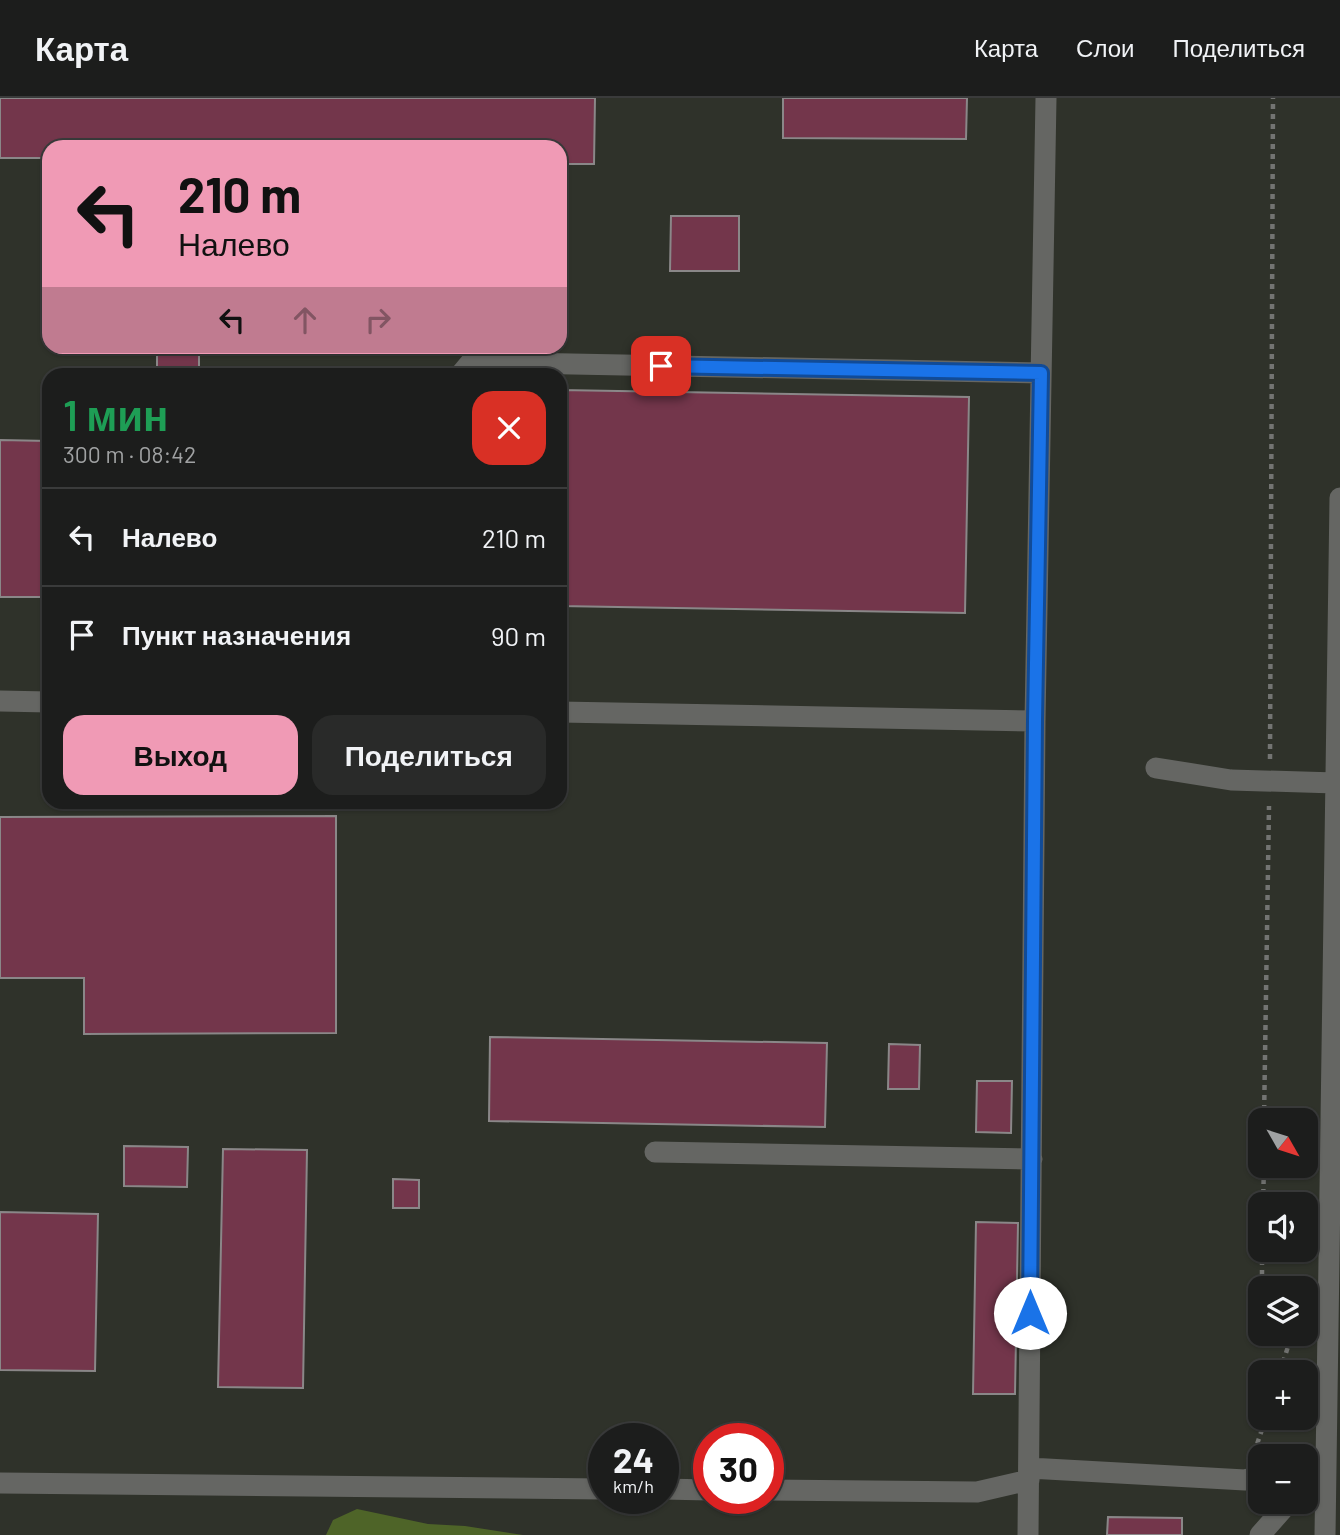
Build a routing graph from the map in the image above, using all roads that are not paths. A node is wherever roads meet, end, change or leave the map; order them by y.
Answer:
1 (1046, 98) edge
2 (466, 368) edge
3 (1041, 373) junction
4 (1340, 498) edge
5 (0, 701) edge
6 (42, 702) edge
7 (567, 712) edge
8 (1035, 721) junction
9 (1156, 768) dead end
10 (1336, 783) junction
11 (655, 1152) dead end
12 (1032, 1158) junction
13 (1316, 1444) edge
14 (1029, 1474) junction
15 (1248, 1479) edge
16 (0, 1483) edge
17 (1318, 1483) edge
18 (588, 1489) edge
19 (784, 1490) edge
20 (1279, 1514) edge
21 (1028, 1535) edge
22 (1261, 1535) edge
23 (1325, 1535) edge

1 - 3 street
2 - 3 street
3 - 8 street
4 - 10 street
5 - 6 street
7 - 8 street
8 - 12 street
9 - 10 street
10 - 13 street
11 - 12 street
12 - 14 street
14 - 15 street
14 - 19 street
14 - 21 street
16 - 18 street
17 - 23 street
20 - 22 street

